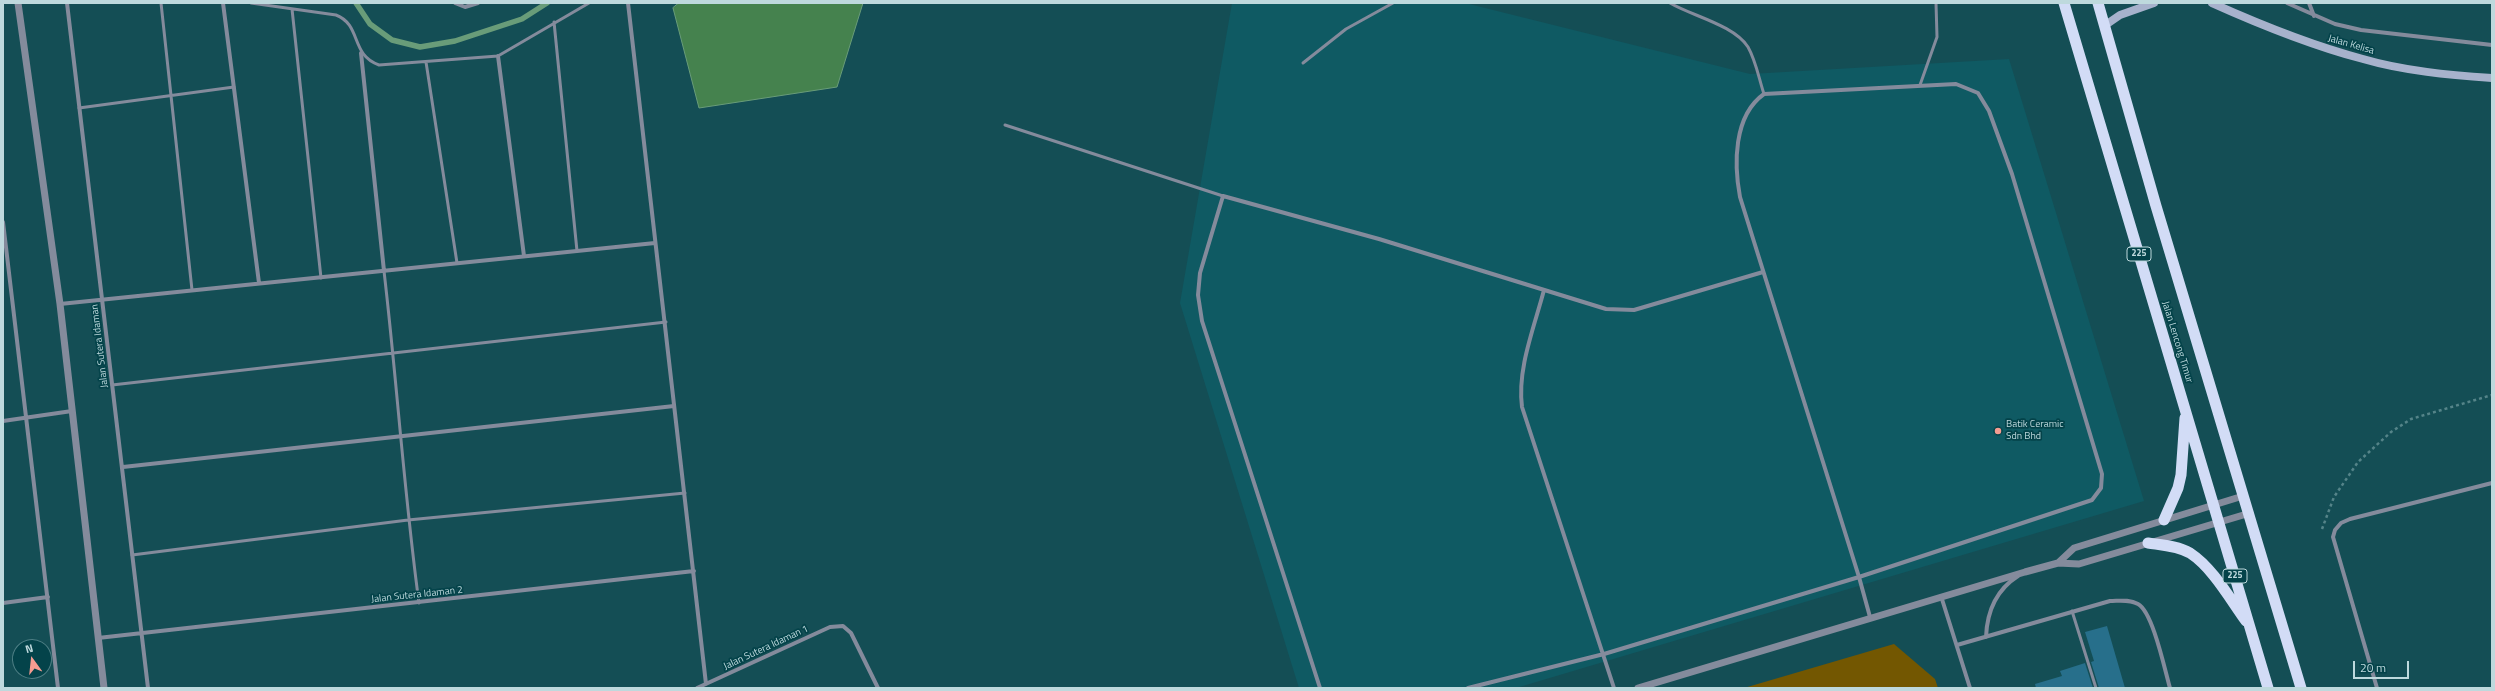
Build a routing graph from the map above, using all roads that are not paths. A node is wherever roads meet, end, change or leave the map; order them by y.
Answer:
1 (18, 3) edge
2 (67, 3) edge
3 (161, 3) edge
4 (224, 3) edge
5 (251, 3) edge
6 (455, 3) edge
7 (478, 3) edge
8 (589, 3) edge
9 (628, 3) edge
10 (1393, 3) edge
11 (1670, 3) edge
12 (1936, 3) edge
13 (2064, 3) edge
14 (2098, 3) edge
15 (2154, 3) edge
16 (2212, 3) edge
17 (2287, 3) edge
18 (2309, 3) edge
19 (292, 9) junction
20 (2314, 16) junction
21 (554, 22) junction
22 (2104, 26) junction
23 (2492, 45) edge
24 (361, 53) junction
25 (498, 56) junction
26 (426, 62) junction
27 (1303, 63) dead end
28 (2492, 78) edge
29 (1920, 86) junction
30 (234, 87) junction
31 (1764, 94) junction
32 (172, 96) junction
33 (80, 108) junction
34 (1005, 125) dead end
35 (1223, 196) junction
36 (3, 222) edge
37 (655, 243) junction
38 (577, 250) junction
39 (524, 256) junction
40 (457, 263) junction
41 (384, 272) junction
42 (1763, 272) junction
43 (321, 278) junction
44 (259, 283) junction
45 (192, 290) junction
46 (1544, 290) junction
47 (102, 299) junction
48 (60, 304) junction
49 (666, 322) junction
50 (394, 352) junction
51 (112, 385) junction
52 (674, 406) junction
53 (72, 411) junction
54 (2186, 412) junction
55 (26, 418) junction
56 (3, 421) edge
57 (402, 435) junction
58 (123, 467) junction
59 (2492, 483) edge
60 (685, 493) junction
61 (2243, 496) junction
62 (2214, 505) junction
63 (2250, 513) junction
64 (408, 520) junction
65 (2164, 520) junction
66 (2218, 522) junction
67 (2148, 543) junction
68 (132, 555) junction
69 (2058, 563) junction
70 (694, 571) junction
71 (2025, 572) junction
72 (1858, 576) junction
73 (1941, 596) junction
74 (48, 597) junction
75 (3, 603) edge
76 (419, 603) junction
77 (2072, 611) junction
78 (1870, 617) junction
79 (2252, 629) junction
80 (141, 633) junction
81 (1986, 637) junction
82 (98, 638) junction
83 (1957, 645) junction
84 (1604, 654) junction
85 (706, 684) junction
86 (58, 688) edge
87 (104, 688) edge
88 (148, 688) edge
89 (697, 688) edge
90 (878, 688) edge
91 (1320, 688) edge
92 (1468, 688) edge
93 (1614, 688) edge
94 (1638, 688) edge
95 (1970, 688) edge
96 (2096, 688) edge
97 (2170, 688) edge
98 (2268, 688) edge
99 (2301, 688) edge
100 (2377, 688) edge

1 - 48 street
2 - 33 street, Jalan Sutera Idaman
3 - 32 lane
4 - 30 street
5 - 19 lane
6 - 7 street
8 - 21 lane
9 - 37 street
10 - 27 lane
11 - 31 lane
12 - 29 lane
13 - 54 highway, Jalan Lencong Timur / 225
14 - 22 highway, Jalan Lencong Timur
15 - 22 main road
16 - 28 main road, Jalan Kelisa
17 - 20 street
18 - 20 street
19 - 24 lane
19 - 43 lane
20 - 23 street
21 - 25 lane
21 - 38 lane
22 - 61 highway, Jalan Lencong Timur
24 - 26 lane
24 - 41 street
25 - 26 lane
25 - 39 street
26 - 40 lane
29 - 31 street
29 - 72 street
30 - 32 lane
30 - 44 street
31 - 42 street
32 - 33 lane
32 - 45 lane
33 - 47 street, Jalan Sutera Idaman
34 - 35 lane
35 - 46 street
35 - 91 street
36 - 55 street
37 - 38 street
37 - 49 street
38 - 39 street
39 - 40 street
40 - 41 street
41 - 43 street
41 - 50 lane
42 - 46 street
42 - 72 street
43 - 44 street
44 - 45 street
45 - 47 street
46 - 84 street
47 - 48 street
47 - 51 street, Jalan Sutera Idaman
48 - 53 street
49 - 50 lane
49 - 52 street
50 - 51 lane
50 - 57 lane
51 - 58 street, Jalan Sutera Idaman
52 - 57 street
52 - 60 street
53 - 55 street
53 - 82 street
54 - 62 highway, Jalan Lencong Timur / 225
54 - 65 highway
55 - 56 street
55 - 74 street
57 - 58 street
57 - 64 lane
58 - 68 street, Jalan Sutera Idaman
59 - 100 street
60 - 64 lane
60 - 70 street
61 - 62 street
61 - 63 highway, Jalan Lencong Timur
62 - 65 street
62 - 66 highway, Jalan Lencong Timur / 225
63 - 66 street
63 - 99 highway, Jalan Lencong Timur
64 - 68 lane
64 - 76 lane
65 - 69 street
66 - 67 street
66 - 79 highway, Jalan Lencong Timur / 225
67 - 69 street
67 - 79 highway
68 - 80 street, Jalan Sutera Idaman
69 - 71 street
70 - 76 street, Jalan Sutera Idaman 2
70 - 85 street
71 - 73 street
71 - 81 street
72 - 78 street
72 - 84 street
73 - 78 street
73 - 83 street
74 - 75 street
74 - 86 street
76 - 80 street, Jalan Sutera Idaman 2
77 - 81 street
77 - 96 lane
77 - 97 street
78 - 94 street
79 - 98 highway, Jalan Lencong Timur / 225
80 - 82 street, Jalan Sutera Idaman 2
80 - 88 street, Jalan Sutera Idaman
81 - 83 street
82 - 87 street
83 - 95 street
84 - 92 street
84 - 93 street
85 - 89 street, Jalan Sutera Idaman 1
85 - 90 street, Jalan Sutera Idaman 1

